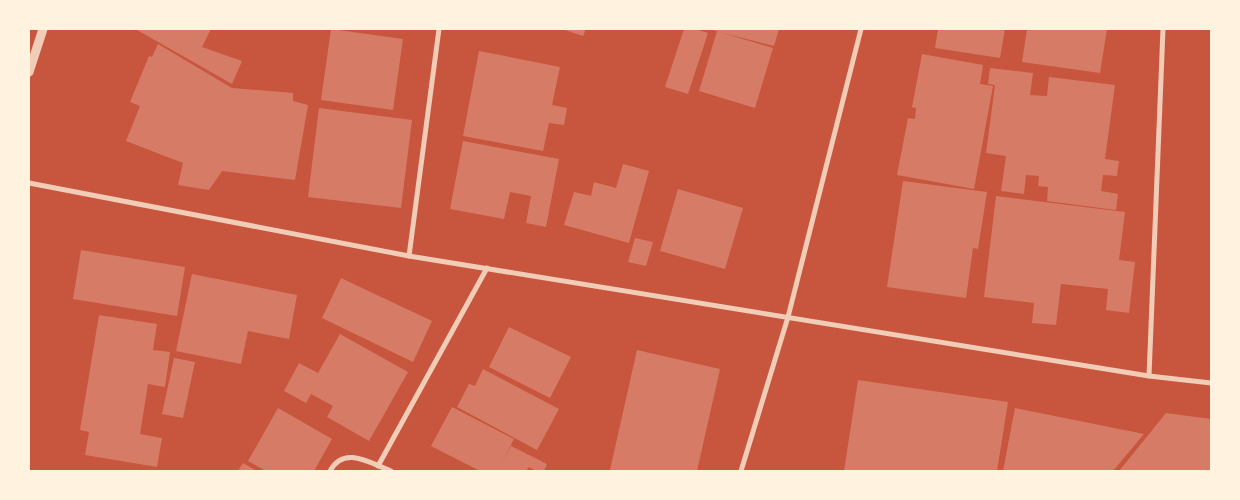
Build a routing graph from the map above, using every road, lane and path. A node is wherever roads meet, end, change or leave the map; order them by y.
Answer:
1 (43, 29) edge
2 (439, 29) edge
3 (861, 29) edge
4 (1163, 29) edge
5 (29, 72) edge
6 (29, 183) edge
7 (410, 256) junction
8 (487, 268) junction
9 (788, 317) junction
10 (1149, 376) junction
11 (1211, 383) edge
12 (378, 466) junction
13 (330, 471) edge
14 (391, 471) edge
15 (742, 471) edge

1 - 5 street
2 - 7 street
3 - 9 street
4 - 10 street
6 - 7 street
7 - 8 street
8 - 9 street
8 - 12 street
9 - 10 street
9 - 15 street
10 - 11 street
12 - 13 street
12 - 14 street

